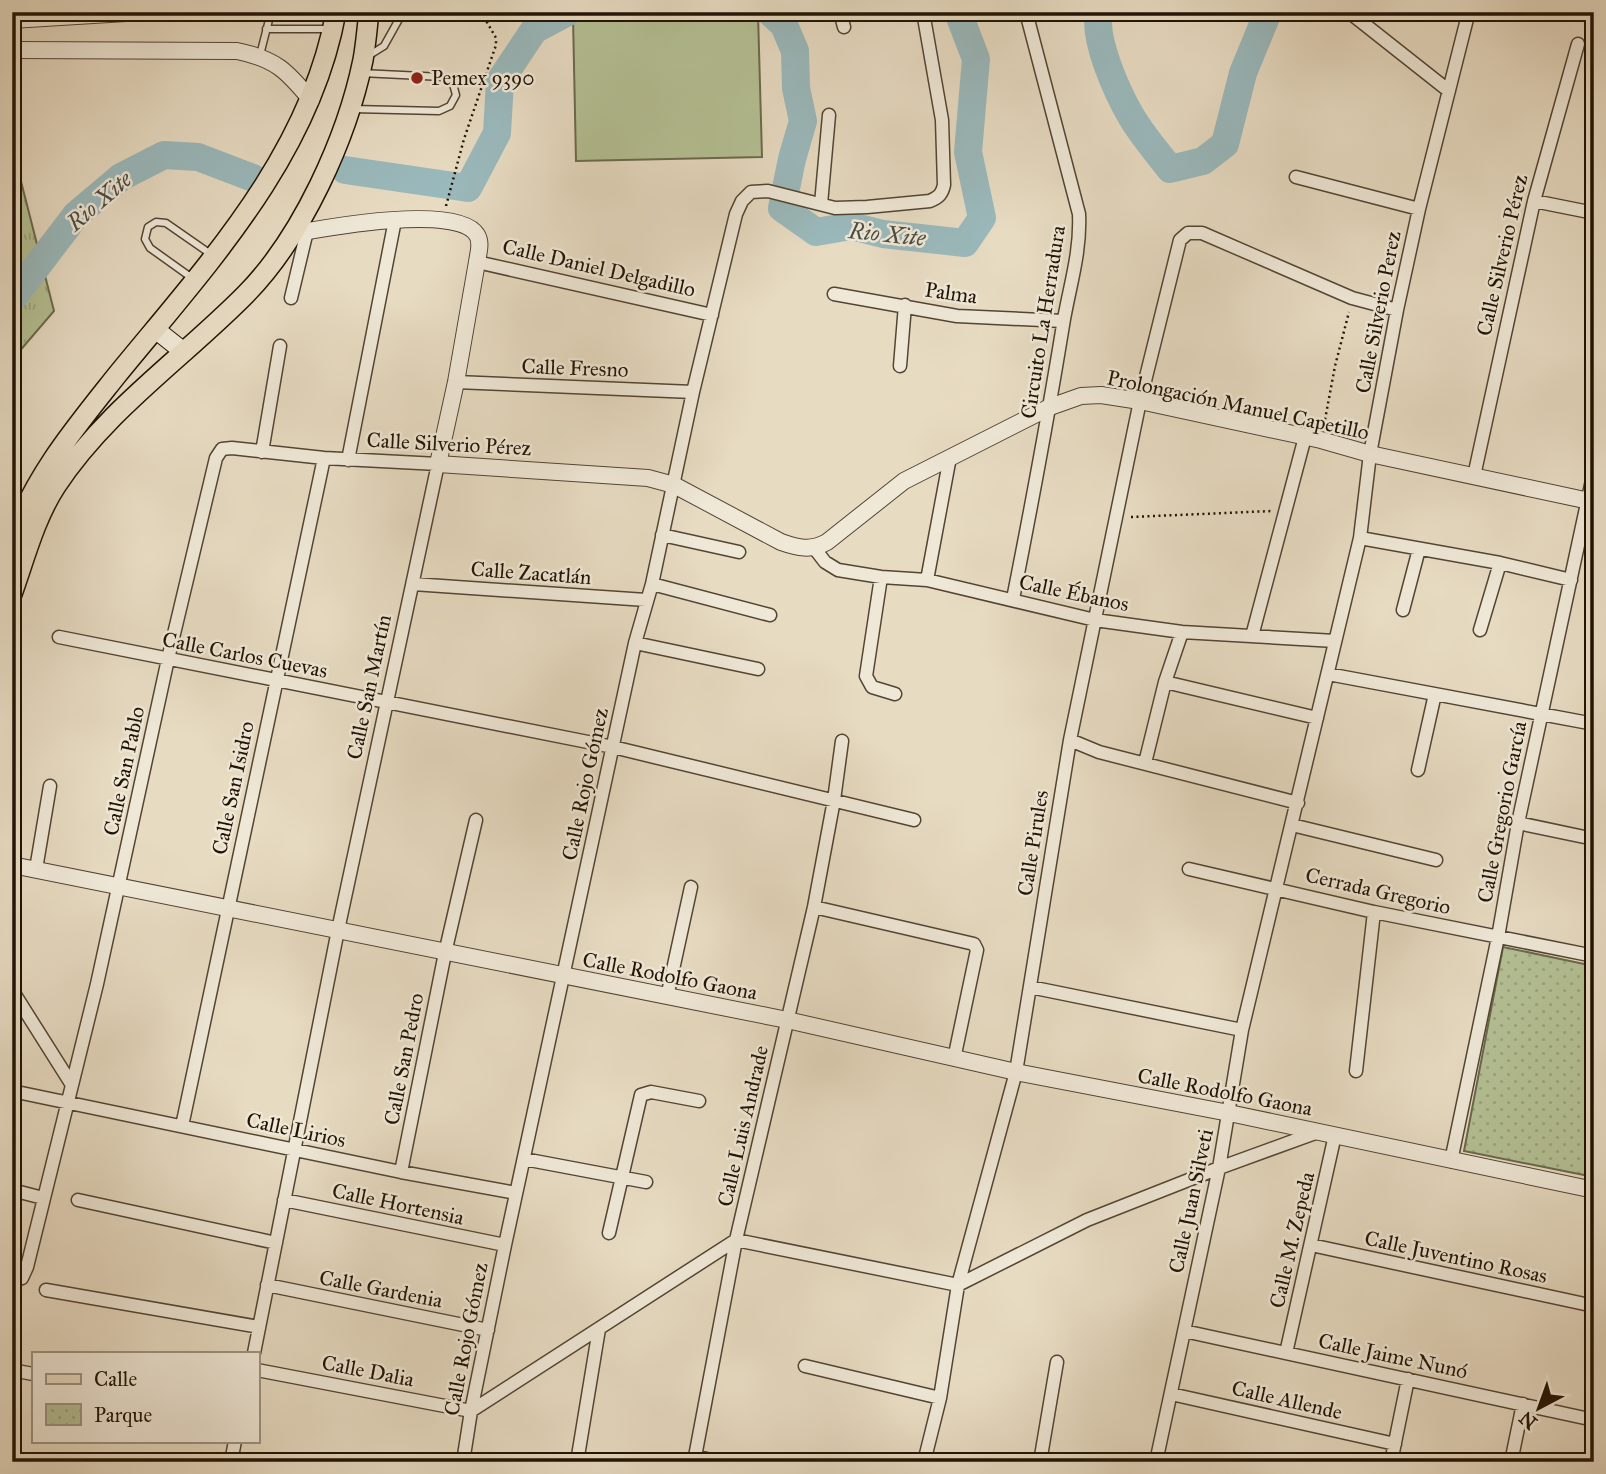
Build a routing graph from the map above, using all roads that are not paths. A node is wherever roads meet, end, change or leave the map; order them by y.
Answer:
1 (142, 12) edge
2 (271, 12) edge
3 (369, 12) edge
4 (403, 12) edge
5 (840, 12) edge
6 (923, 12) edge
7 (1026, 12) edge
8 (1349, 12) edge
9 (1468, 15) dead end
10 (12, 20) edge
11 (334, 20) edge
12 (844, 27) dead end
13 (266, 30) junction
14 (1578, 44) dead end
15 (12, 50) edge
16 (260, 56) junction
17 (361, 66) junction
18 (1449, 91) junction
19 (311, 100) junction
20 (350, 109) junction
21 (829, 115) dead end
22 (1296, 177) dead end
23 (1534, 201) junction
24 (821, 204) junction
25 (1419, 209) junction
26 (1594, 214) edge
27 (395, 220) junction
28 (300, 232) junction
29 (477, 234) joint
30 (214, 256) junction
31 (477, 262) junction
32 (195, 281) junction
33 (834, 293) dead end
34 (291, 298) dead end
35 (905, 305) junction
36 (1397, 310) junction
37 (712, 315) junction
38 (1063, 321) junction
39 (155, 329) junction
40 (280, 346) dead end
41 (184, 352) junction
42 (900, 366) dead end
43 (456, 382) junction
44 (693, 392) junction
45 (1140, 401) junction
46 (1049, 407) junction
47 (1313, 438) junction
48 (222, 449) joint
49 (262, 452) junction
50 (1370, 454) junction
51 (950, 457) junction
52 (324, 458) junction
53 (348, 460) junction
54 (438, 464) junction
55 (1594, 471) edge
56 (1474, 476) junction
57 (674, 485) junction
58 (1591, 501) edge
59 (662, 534) junction
60 (1360, 538) junction
61 (12, 539) edge
62 (815, 549) junction
63 (1419, 549) junction
64 (739, 552) dead end
65 (1500, 563) junction
66 (881, 577) junction
67 (927, 580) junction
68 (1571, 580) junction
69 (413, 584) junction
70 (652, 584) junction
71 (12, 594) edge
72 (1013, 599) junction
73 (646, 600) junction
74 (1403, 610) dead end
75 (770, 615) dead end
76 (1095, 620) junction
77 (1480, 630) dead end
78 (1182, 632) junction
79 (1252, 636) junction
80 (59, 637) dead end
81 (1335, 641) junction
82 (635, 643) junction
83 (168, 659) junction
84 (758, 668) dead end
85 (1328, 674) junction
86 (275, 680) junction
87 (1165, 682) junction
88 (895, 694) dead end
89 (1435, 694) junction
90 (388, 703) junction
91 (1541, 715) junction
92 (1317, 718) junction
93 (1594, 724) edge
94 (1070, 740) junction
95 (842, 741) dead end
96 (613, 747) junction
97 (1145, 763) junction
98 (1418, 770) dead end
99 (50, 786) dead end
100 (834, 800) junction
101 (1297, 803) junction
102 (476, 820) dead end
103 (914, 820) dead end
104 (1518, 823) junction
105 (1292, 825) junction
106 (1594, 839) edge
107 (1436, 860) dead end
108 (12, 865) edge
109 (36, 869) junction
110 (1189, 869) dead end
111 (120, 886) junction
112 (691, 887) dead end
113 (1277, 888) junction
114 (814, 907) junction
115 (228, 908) junction
116 (1374, 912) junction
117 (338, 930) junction
118 (1497, 937) junction
119 (445, 953) junction
120 (1594, 956) edge
121 (562, 977) junction
122 (1030, 987) junction
123 (12, 990) edge
124 (667, 997) junction
125 (787, 1020) junction
126 (1242, 1030) junction
127 (954, 1059) junction
128 (1356, 1071) dead end
129 (1016, 1072) junction
130 (72, 1085) junction
131 (12, 1090) edge
132 (699, 1101) dead end
133 (68, 1102) junction
134 (1229, 1113) junction
135 (182, 1126) junction
136 (1327, 1133) junction
137 (295, 1149) junction
138 (524, 1159) junction
139 (1451, 1161) junction
140 (1219, 1168) junction
141 (401, 1172) junction
142 (621, 1177) junction
143 (646, 1182) dead end
144 (12, 1190) edge
145 (1594, 1190) edge
146 (516, 1193) junction
147 (44, 1198) junction
148 (78, 1200) dead end
149 (285, 1200) junction
150 (609, 1233) dead end
151 (736, 1240) junction
152 (276, 1242) junction
153 (505, 1245) junction
154 (1311, 1245) junction
155 (17, 1280) edge
156 (267, 1285) junction
157 (958, 1285) junction
158 (46, 1290) dead end
159 (1594, 1306) edge
160 (259, 1327) junction
161 (599, 1329) junction
162 (488, 1330) junction
163 (1184, 1331) junction
164 (254, 1352) edge
165 (1286, 1353) junction
166 (1057, 1362) dead end
167 (805, 1366) dead end
168 (12, 1370) edge
169 (259, 1370) edge
170 (32, 1374) edge
171 (1408, 1379) junction
172 (1171, 1394) junction
173 (940, 1398) junction
174 (1524, 1404) junction
175 (471, 1411) junction
176 (1594, 1420) edge
177 (235, 1442) edge
178 (1395, 1444) junction
179 (695, 1459) edge
180 (231, 1462) edge
181 (463, 1462) edge
182 (577, 1462) edge
183 (718, 1462) edge
184 (924, 1462) edge
185 (1040, 1462) edge
186 (1156, 1462) edge
187 (1391, 1462) edge
188 (1511, 1462) edge

1 - 10 street
2 - 13 lane
3 - 17 main road
4 - 17 lane
5 - 12 street
6 - 24 street, Calle Rojo Gómez
7 - 38 street, Circuito La Herradura
8 - 18 street
9 - 18 street, Calle Silverio Perez
11 - 13 lane
11 - 19 main road
13 - 16 lane
14 - 23 street, Calle Silverio Pérez
15 - 16 street
16 - 19 street
17 - 20 main road
17 - 20 lane
18 - 25 street, Calle Silverio Perez
19 - 30 main road
20 - 28 main road
21 - 24 street
22 - 25 street
23 - 26 street
23 - 56 street, Calle Silverio Pérez
24 - 37 street, Calle Rojo Gómez
25 - 36 street, Calle Silverio Perez
27 - 28 street, Calle Daniel Delgadillo
27 - 29 street, Calle Daniel Delgadillo
27 - 53 street
28 - 34 street
28 - 41 main road
29 - 31 street, Calle San Martín
30 - 32 main road
30 - 32 lane
31 - 37 street, Calle Daniel Delgadillo
31 - 43 street, Calle San Martín
32 - 39 main road
33 - 35 street, Palma
35 - 38 street, Palma
35 - 42 street
36 - 45 street, Calle Pirules
36 - 50 street, Calle Silverio Perez
37 - 44 street, Calle Rojo Gómez
38 - 46 street, Circuito La Herradura
39 - 41 main road
39 - 61 main road
40 - 49 street
41 - 71 main road
43 - 44 street, Calle Fresno
43 - 54 street, Calle San Martín
44 - 57 street, Calle Rojo Gómez
45 - 46 street, Prolongación Manuel Capetillo
45 - 47 street, Prolongación Manuel Capetillo
45 - 76 street, Calle Pirules
46 - 51 street, Prolongación Manuel Capetillo
46 - 72 street, Circuito La Herradura
47 - 50 street, Prolongación Manuel Capetillo
47 - 79 street
48 - 49 street, Calle Silverio Pérez
48 - 83 street, Calle San Pablo
49 - 52 street, Calle Silverio Pérez
50 - 56 street, Prolongación Manuel Capetillo
50 - 60 street, Calle Silverio Perez
51 - 62 street, Prolongación Manuel Capetillo
51 - 67 street
52 - 53 street, Calle Silverio Pérez
52 - 86 street, Calle San Isidro
53 - 54 street, Calle Silverio Pérez
54 - 57 street, Calle Silverio Pérez
54 - 69 street, Calle San Martín
55 - 58 street, Calle Gregorio García
56 - 58 street, Prolongación Manuel Capetillo
57 - 59 street, Calle Rojo Gómez
57 - 62 street
58 - 68 street, Calle Gregorio García
59 - 64 street
59 - 70 street, Calle Rojo Gómez
60 - 63 street
60 - 81 street, Calle Silverio Perez
62 - 66 street, Calle Ébanos
63 - 65 street
63 - 74 street
65 - 68 street
65 - 77 street
66 - 67 street, Calle Ébanos
66 - 88 street
67 - 72 street, Calle Ébanos
68 - 91 street, Calle Gregorio García
69 - 73 street, Calle Zacatlán
69 - 90 street, Calle San Martín
70 - 73 street, Calle Rojo Gómez
70 - 75 street
72 - 76 street, Calle Ébanos
73 - 82 street, Calle Rojo Gómez
76 - 78 street, Calle Ébanos
76 - 94 street, Calle Pirules
78 - 79 street, Calle Ébanos
78 - 87 street
79 - 81 street, Calle Ébanos
80 - 83 street, Calle Carlos Cuevas
81 - 85 street, Calle Silverio Perez
82 - 84 street
82 - 96 street, Calle Rojo Gómez
83 - 86 street, Calle Carlos Cuevas
83 - 111 street, Calle San Pablo
85 - 89 street
85 - 92 street, Calle Silverio Perez
86 - 90 street, Calle Carlos Cuevas
86 - 115 street, Calle San Isidro
87 - 92 street
87 - 97 street
89 - 91 street
89 - 98 street
90 - 96 street, Calle Carlos Cuevas
90 - 117 street, Calle San Martín
91 - 93 street
91 - 104 street, Calle Gregorio García
92 - 101 street, Calle Silverio Perez
94 - 97 street
94 - 122 street, Calle Pirules
95 - 100 street, Calle Luis Andrade
96 - 100 street, Calle Carlos Cuevas
96 - 121 street, Calle Rojo Gómez
97 - 101 street
99 - 109 street
100 - 103 street, Calle Carlos Cuevas
100 - 114 street, Calle Luis Andrade
101 - 105 street, Calle Silverio Perez
102 - 119 street, Calle San Pedro
104 - 106 street
104 - 118 street, Calle Gregorio García
105 - 107 street
105 - 113 street, Calle Juan Silveti
108 - 109 street, Calle Rodolfo Gaona
109 - 111 street, Calle Rodolfo Gaona
110 - 113 street, Cerrada Gregorio
111 - 115 street, Calle Rodolfo Gaona
111 - 130 street, Calle San Pablo
112 - 124 street
113 - 116 street, Cerrada Gregorio
113 - 126 street, Calle Juan Silveti
114 - 125 street, Calle Luis Andrade
114 - 127 street
115 - 117 street, Calle Rodolfo Gaona
115 - 135 street, Calle San Isidro
116 - 118 street, Cerrada Gregorio
116 - 128 street
117 - 119 street, Calle Rodolfo Gaona
117 - 137 street, Calle San Martín
118 - 120 street, Cerrada Gregorio
118 - 139 street, Calle Gregorio García
119 - 121 street, Calle Rodolfo Gaona
119 - 141 street, Calle San Pedro
121 - 124 street, Calle Rodolfo Gaona
121 - 138 street, Calle Rojo Gómez
122 - 126 street
122 - 129 street, Calle Pirules
123 - 130 street
124 - 125 street, Calle Rodolfo Gaona
125 - 127 street, Calle Rodolfo Gaona
125 - 151 street, Calle Luis Andrade
126 - 134 street, Calle Juan Silveti
127 - 129 street, Calle Rodolfo Gaona
129 - 134 street, Calle Rodolfo Gaona
129 - 157 street, Calle Pirules
130 - 133 street, Calle San Pablo
131 - 133 street, Calle Lirios
132 - 142 street
133 - 135 street, Calle Lirios
133 - 147 street, Calle San Pablo
134 - 136 street, Calle Rodolfo Gaona
134 - 140 street, Calle Juan Silveti
135 - 137 street, Calle Lirios
136 - 139 street, Calle Rodolfo Gaona
136 - 140 street, Calle Rodolfo Gaona
136 - 154 street, Calle M. Zepeda
137 - 141 street, Calle Lirios
137 - 149 street, Calle San Martín
138 - 142 street
138 - 146 street, Calle Rojo Gómez
139 - 145 street, Calle Rodolfo Gaona
140 - 157 street, Calle Rodolfo Gaona
140 - 163 street, Calle Juan Silveti
141 - 146 street, Calle Lirios
142 - 143 street
142 - 150 street
144 - 147 street
146 - 153 street, Calle Rojo Gómez
147 - 155 street, Calle San Pablo
148 - 152 street
149 - 152 street, Calle San Martín
149 - 153 street, Calle Hortensia
151 - 157 street
151 - 161 street
151 - 179 street, Calle Luis Andrade
152 - 156 street, Calle San Martín
153 - 162 street, Calle Rojo Gómez
154 - 159 street, Calle Juventino Rosas
154 - 165 street, Calle M. Zepeda
156 - 160 street, Calle San Martín
156 - 162 street, Calle Gardenia
157 - 173 street, Calle Pirules
158 - 160 street
160 - 164 street, Calle San Martín
161 - 175 street
161 - 182 street
162 - 175 street, Calle Rojo Gómez
163 - 165 street, Calle Jaime Nunó
163 - 172 street, Calle Juan Silveti
165 - 171 street, Calle Jaime Nunó
166 - 185 street
167 - 173 street
168 - 170 street
169 - 175 street, Calle Dalia
171 - 174 street, Calle Jaime Nunó
171 - 178 street
172 - 178 street, Calle Allende
172 - 186 street, Calle Juan Silveti
173 - 184 street, Calle Pirules
174 - 176 street, Calle Jaime Nunó
174 - 188 street
175 - 181 street, Calle Rojo Gómez
177 - 180 street
178 - 187 street
179 - 183 street

